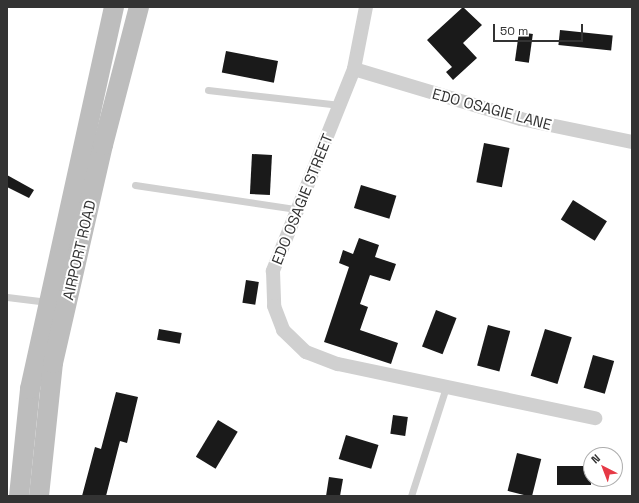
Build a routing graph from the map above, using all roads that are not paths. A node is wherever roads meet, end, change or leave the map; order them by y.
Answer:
1 (114, 7) edge
2 (139, 7) edge
3 (366, 7) edge
4 (354, 69) junction
5 (208, 90) dead end
6 (340, 105) junction
7 (632, 142) edge
8 (135, 185) dead end
9 (296, 209) junction
10 (7, 297) edge
11 (49, 302) junction
12 (446, 387) junction
13 (595, 418) dead end
14 (19, 496) edge
15 (39, 496) edge
16 (411, 496) edge

1 - 11 main road, AIRPORT ROAD
2 - 15 main road, AIRPORT ROAD
3 - 4 street, EDO OSAGIE STREET
4 - 6 street, EDO OSAGIE STREET
4 - 7 street, EDO OSAGIE LANE
5 - 6 lane
6 - 9 street, EDO OSAGIE STREET
8 - 9 lane
9 - 12 street, EDO OSAGIE STREET
10 - 11 lane
11 - 14 main road, AIRPORT ROAD
12 - 13 street, EDO OSAGIE STREET
12 - 16 lane

